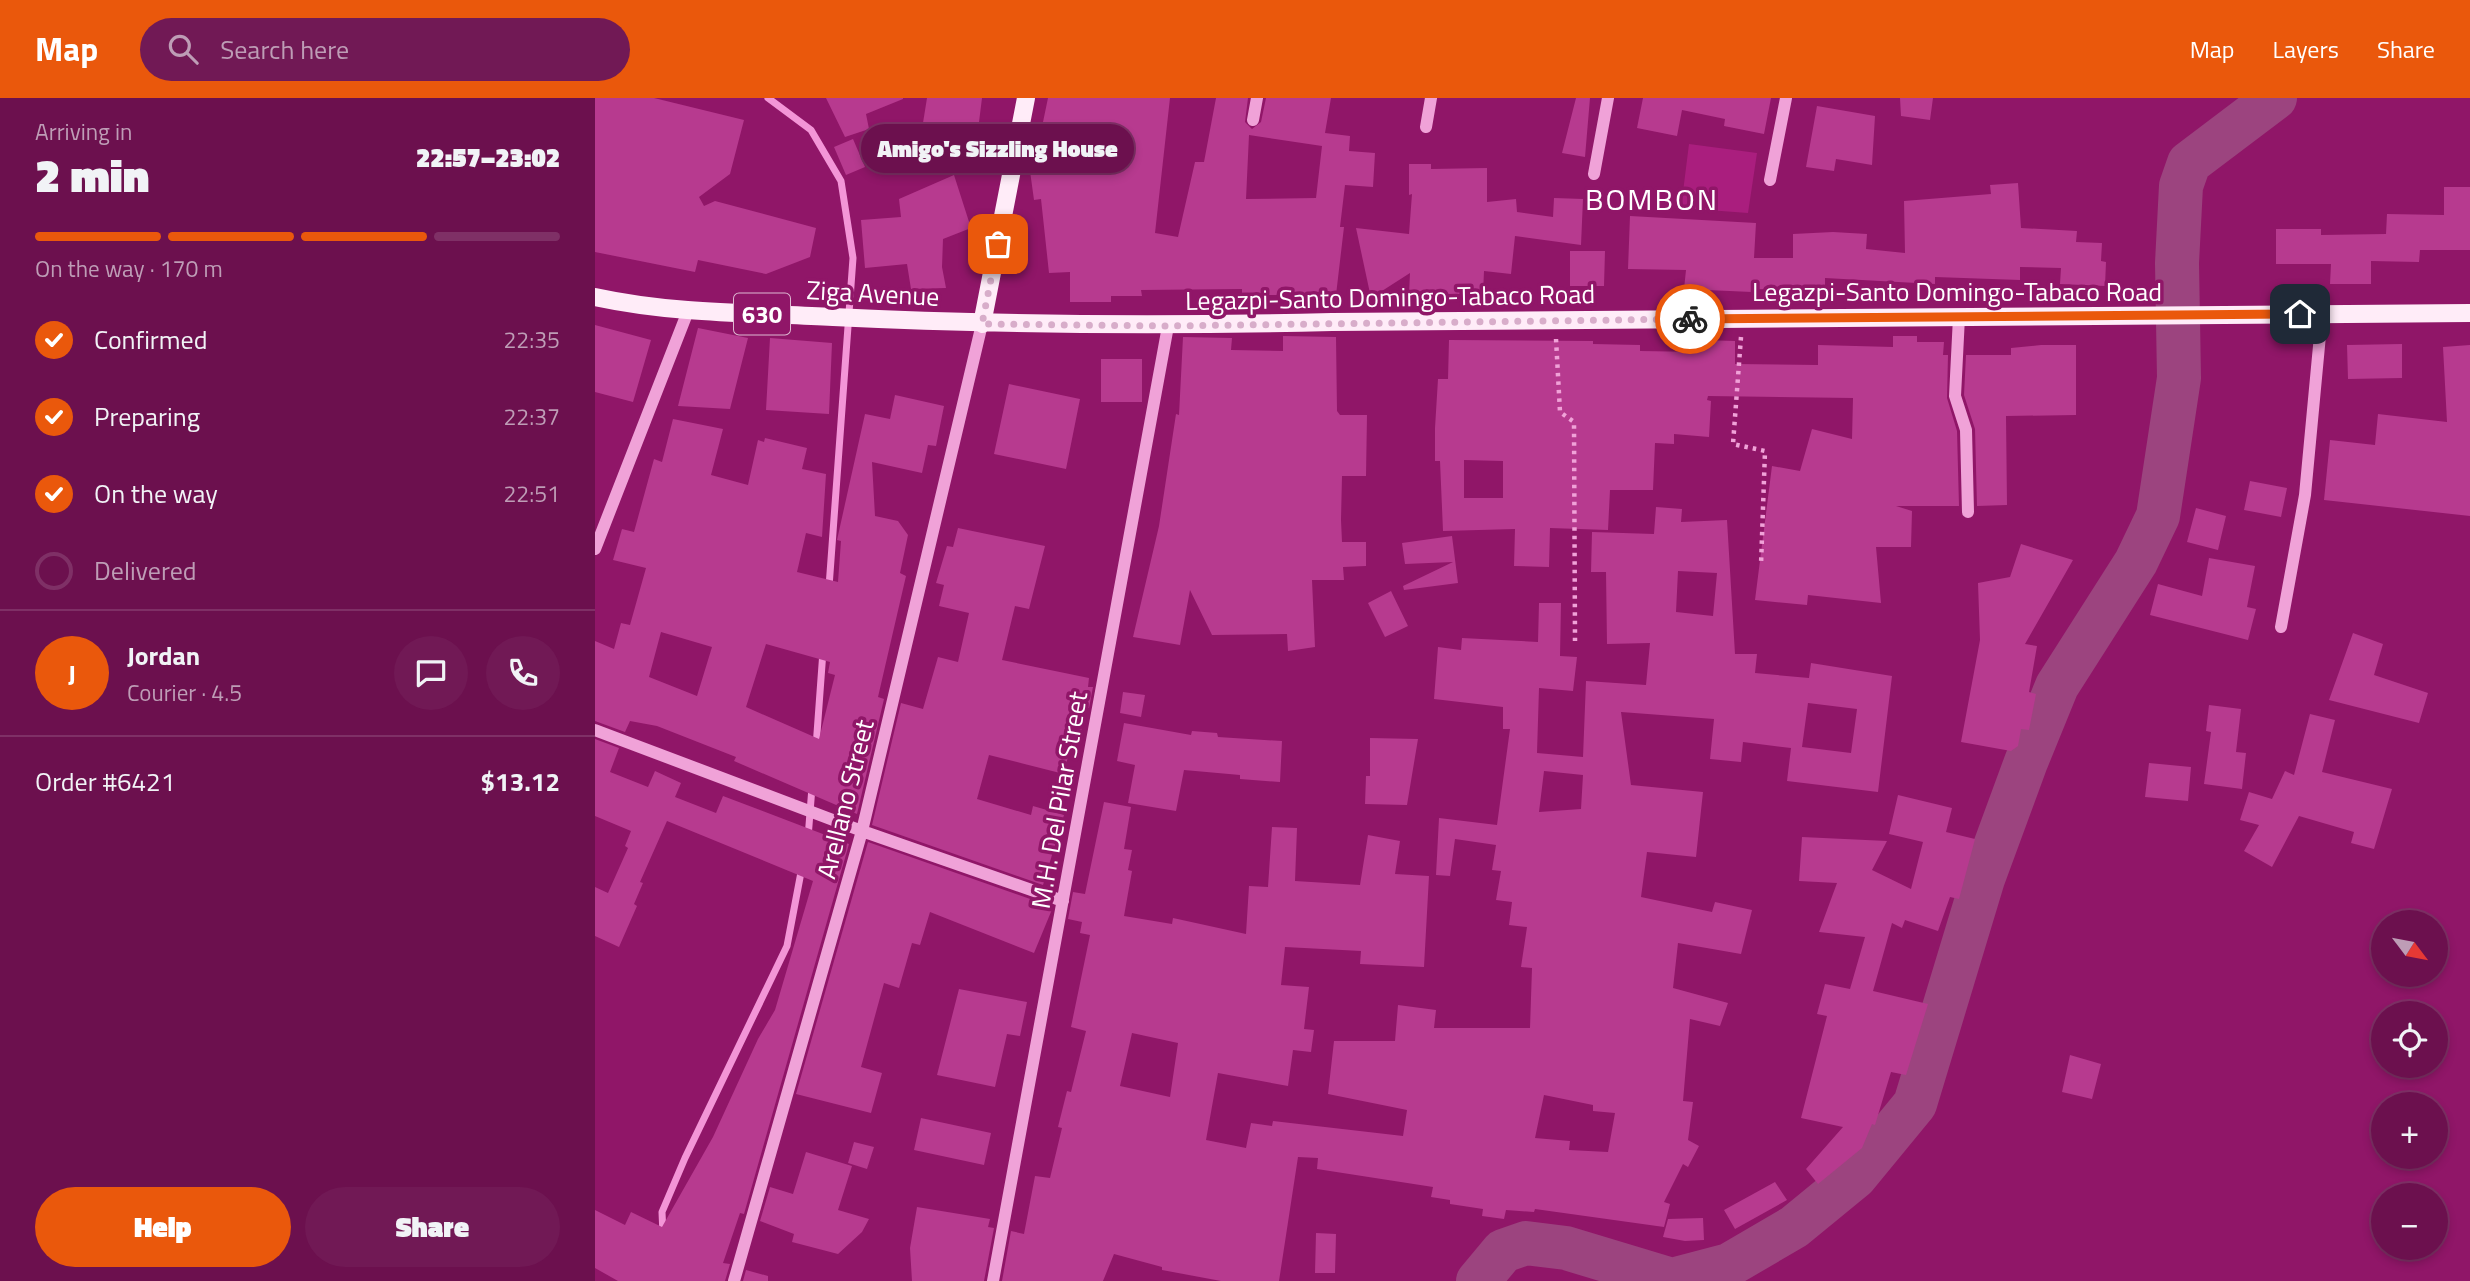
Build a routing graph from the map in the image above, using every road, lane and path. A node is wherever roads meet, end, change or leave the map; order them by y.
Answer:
1 (1026, 98) edge
2 (1257, 98) edge
3 (1431, 98) edge
4 (1608, 98) edge
5 (1786, 98) edge
6 (1253, 120) dead end
7 (1426, 127) dead end
8 (1594, 174) dead end
9 (1770, 180) dead end
10 (595, 297) edge
11 (688, 311) junction
12 (2470, 313) edge
13 (2322, 314) junction
14 (1959, 317) junction
15 (1742, 318) junction
16 (1555, 320) junction
17 (982, 324) junction
18 (1168, 326) junction
19 (1968, 512) dead end
20 (595, 549) edge
21 (1761, 565) dead end
22 (2281, 627) dead end
23 (1575, 641) dead end
24 (595, 730) edge
25 (862, 831) junction
26 (1063, 901) junction
27 (734, 1281) edge
28 (993, 1281) edge

1 - 17 main road
2 - 6 street
3 - 7 street
4 - 8 street
5 - 9 street
10 - 11 main road, Ziga Avenue / 630
11 - 17 main road, Ziga Avenue / 630
11 - 20 street
12 - 13 main road, Legazpi-Santo Domingo-Tabaco Road / 630
13 - 14 main road, Legazpi-Santo Domingo-Tabaco Road / 630
13 - 22 street
14 - 15 main road, Legazpi-Santo Domingo-Tabaco Road / 630
14 - 19 street
15 - 16 main road, Legazpi-Santo Domingo-Tabaco Road / 630
15 - 21 path
16 - 18 main road, Legazpi-Santo Domingo-Tabaco Road / 630
16 - 23 path
17 - 18 main road, Legazpi-Santo Domingo-Tabaco Road / 630
17 - 25 street, Arellano Street
18 - 26 street, M.H. Del Pilar Street
24 - 25 street
25 - 26 street
25 - 27 street, Arellano Street
26 - 28 street, M.H. Del Pilar Street

